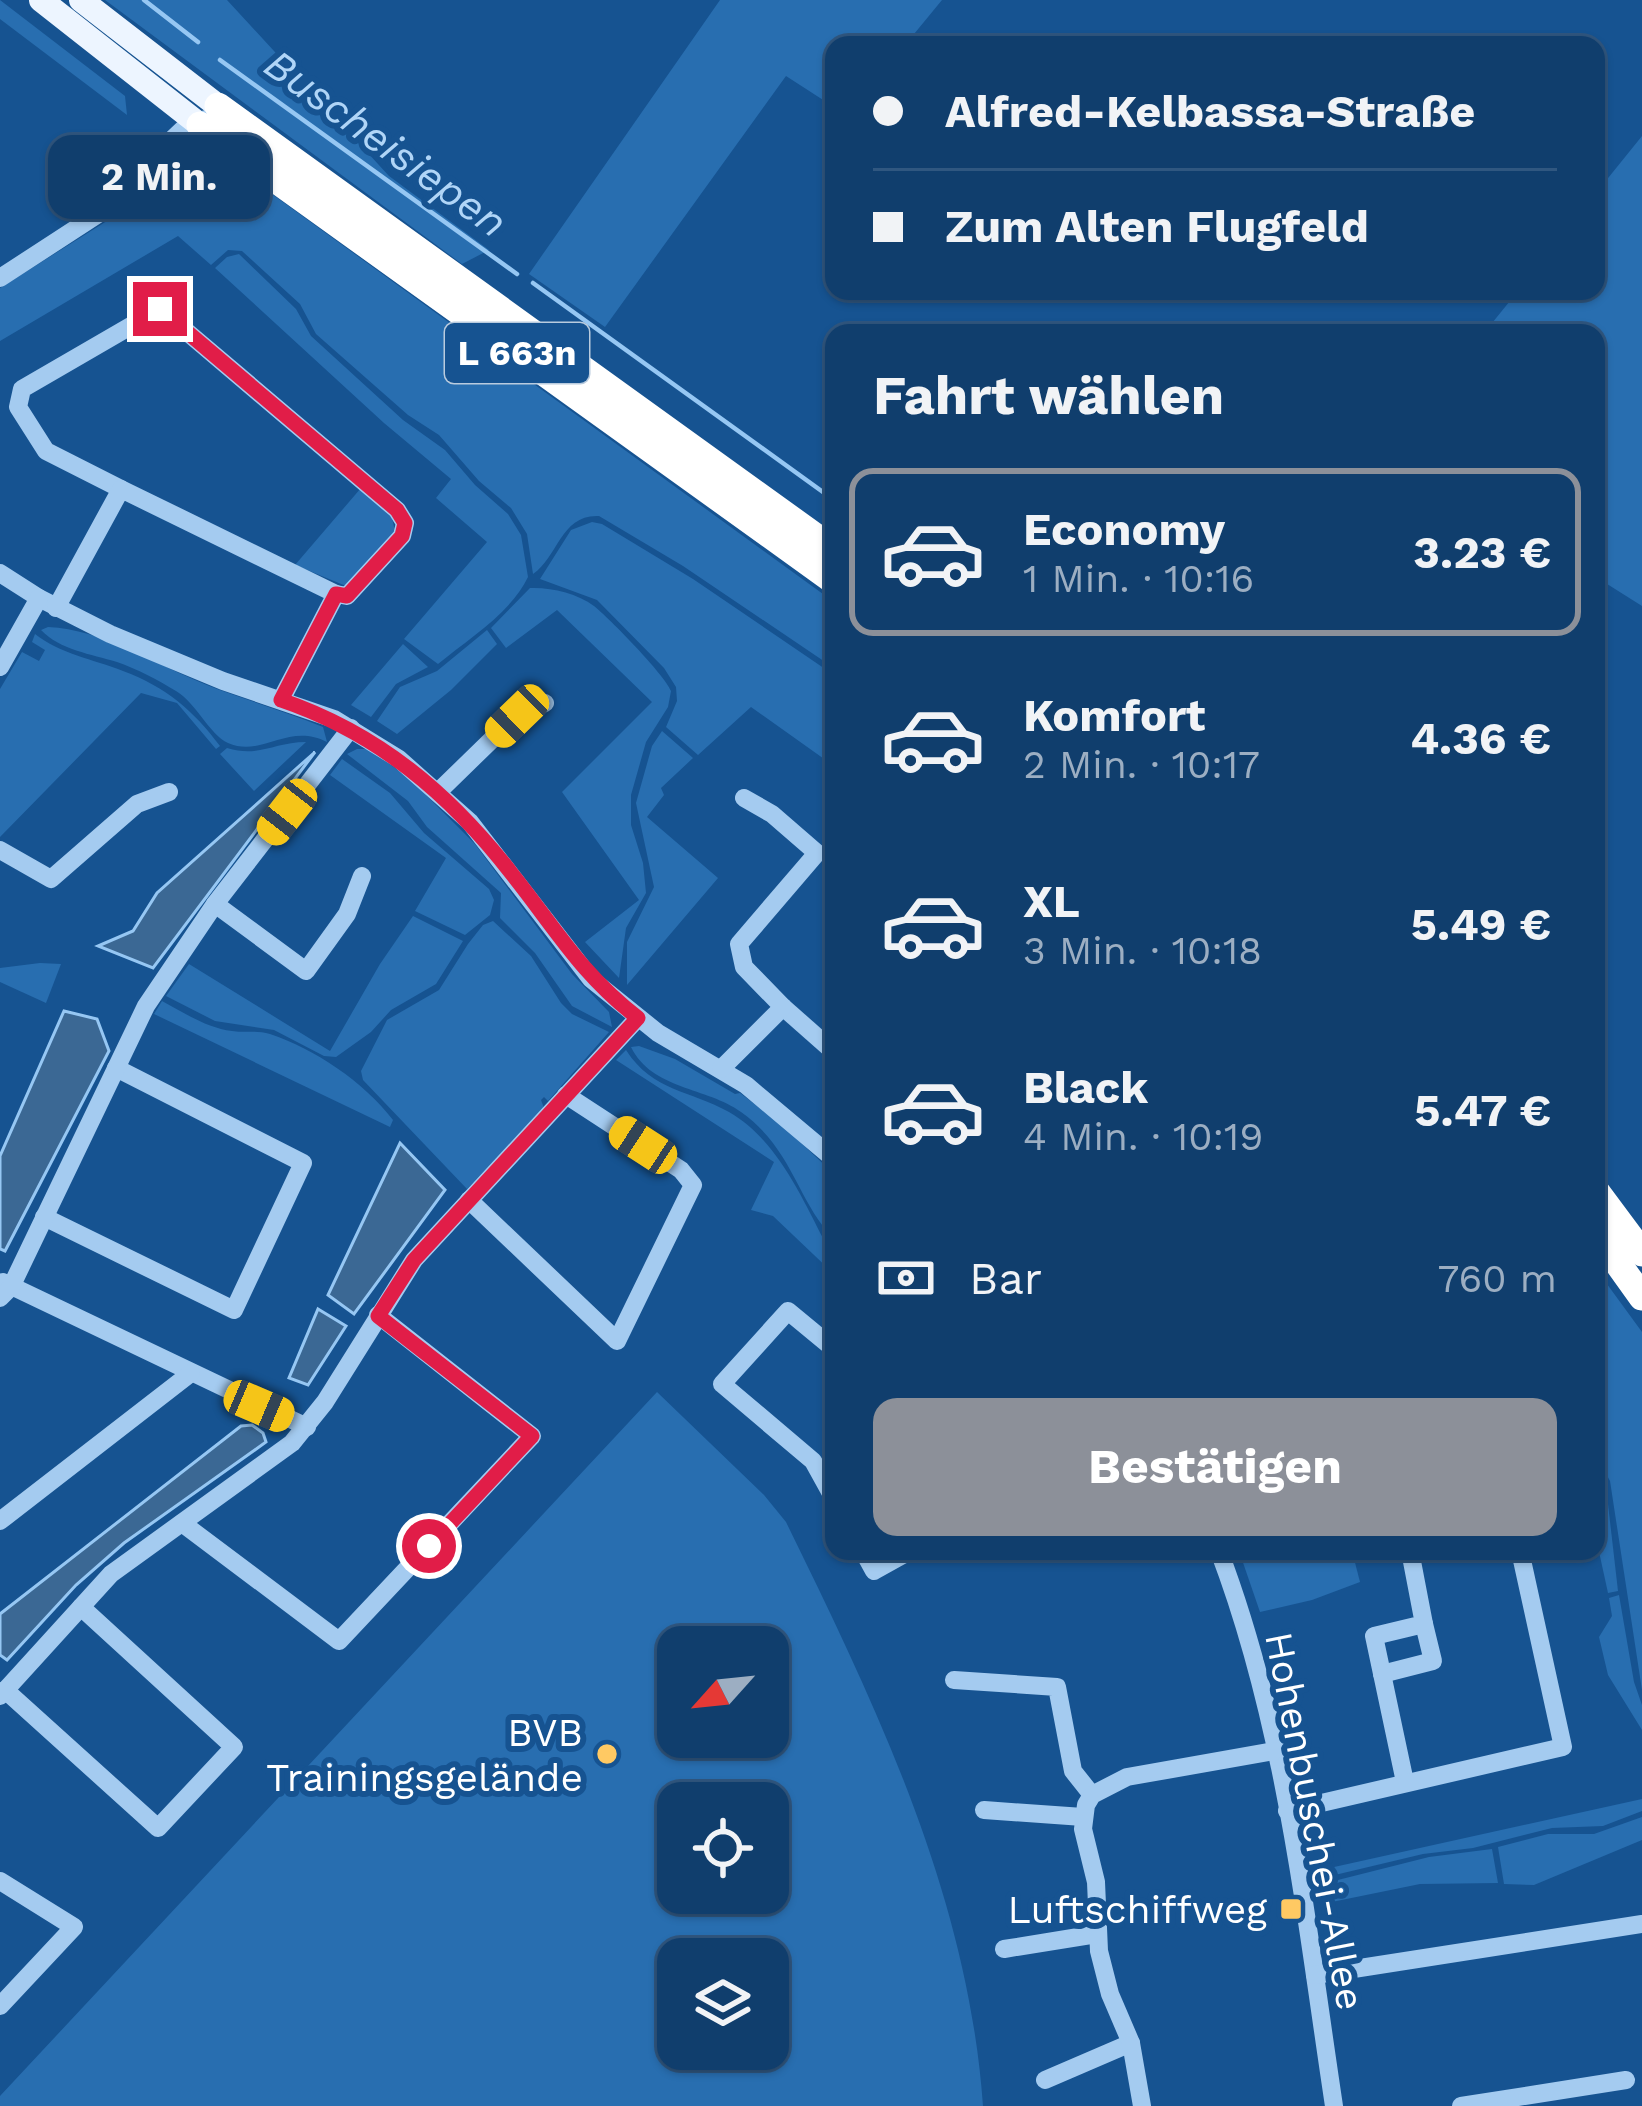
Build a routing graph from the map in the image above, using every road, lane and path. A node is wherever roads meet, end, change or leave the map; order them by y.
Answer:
1 (41, 0) edge
2 (80, 0) edge
3 (209, 115) junction
4 (0, 278) edge
5 (121, 489) junction
6 (825, 544) edge
7 (0, 573) edge
8 (825, 574) edge
9 (336, 594) junction
10 (47, 603) junction
11 (0, 667) edge
12 (281, 700) junction
13 (545, 703) dead end
14 (351, 728) junction
15 (169, 792) dead end
16 (438, 792) junction
17 (744, 798) dead end
18 (0, 850) edge
19 (818, 853) junction
20 (825, 859) edge
21 (362, 875) dead end
22 (215, 904) junction
23 (783, 1007) junction
24 (638, 1018) junction
25 (825, 1044) edge
26 (116, 1068) junction
27 (721, 1069) junction
28 (566, 1095) junction
29 (825, 1151) edge
30 (470, 1200) junction
31 (1605, 1203) edge
32 (44, 1217) junction
33 (1605, 1246) edge
34 (1642, 1252) edge
35 (4, 1288) edge
36 (1642, 1297) edge
37 (378, 1316) junction
38 (825, 1342) edge
39 (191, 1373) junction
40 (307, 1427) junction
41 (825, 1482) edge
42 (0, 1521) edge
43 (182, 1523) junction
44 (868, 1560) edge
45 (894, 1560) edge
46 (1222, 1560) edge
47 (1412, 1560) edge
48 (1522, 1560) edge
49 (81, 1607) junction
50 (1424, 1624) junction
51 (1382, 1674) junction
52 (954, 1680) dead end
53 (3, 1693) edge
54 (1274, 1751) junction
55 (1406, 1782) junction
56 (1092, 1795) junction
57 (984, 1810) dead end
58 (1287, 1811) junction
59 (1083, 1817) junction
60 (0, 1881) edge
61 (1642, 1924) edge
62 (1096, 1934) junction
63 (1004, 1949) dead end
64 (1315, 1975) junction
65 (0, 2006) edge
66 (1131, 2044) junction
67 (1045, 2080) dead end
68 (1626, 2080) dead end
69 (1142, 2106) edge
70 (1334, 2106) edge
71 (1461, 2106) edge

1 - 3 main road, L 663n
2 - 3 main road, L 663n
3 - 4 street
3 - 6 highway, L 663n
3 - 8 highway, L 663n
5 - 9 street
5 - 9 street
5 - 10 street
7 - 10 street
9 - 12 street
10 - 11 street
10 - 12 street
12 - 14 street
13 - 16 street
14 - 16 street
14 - 22 street
15 - 18 street
16 - 24 street
17 - 19 street
19 - 20 street
19 - 23 street
21 - 22 street
22 - 26 street
23 - 25 street
23 - 27 street
24 - 27 street
24 - 28 street
26 - 32 street
26 - 32 street
27 - 29 street
28 - 30 street
28 - 30 street
30 - 37 street
31 - 34 highway
32 - 35 street
33 - 36 highway
35 - 39 street
37 - 40 street
37 - 43 street
38 - 41 street
39 - 40 street
39 - 42 street
40 - 43 street
43 - 49 street
44 - 45 street
46 - 54 street, Hohenbuschei-Allee
47 - 50 street
48 - 55 street
49 - 53 street
49 - 53 street
50 - 51 street
50 - 51 street
51 - 55 street
52 - 56 street
54 - 56 street
54 - 58 street, Hohenbuschei-Allee
55 - 58 street
56 - 59 street
57 - 59 street
58 - 64 street, Hohenbuschei-Allee
59 - 62 street
60 - 65 street
61 - 64 street
62 - 63 street
62 - 66 street
64 - 70 street, Hohenbuschei-Allee
66 - 67 street
66 - 69 street
68 - 71 street

